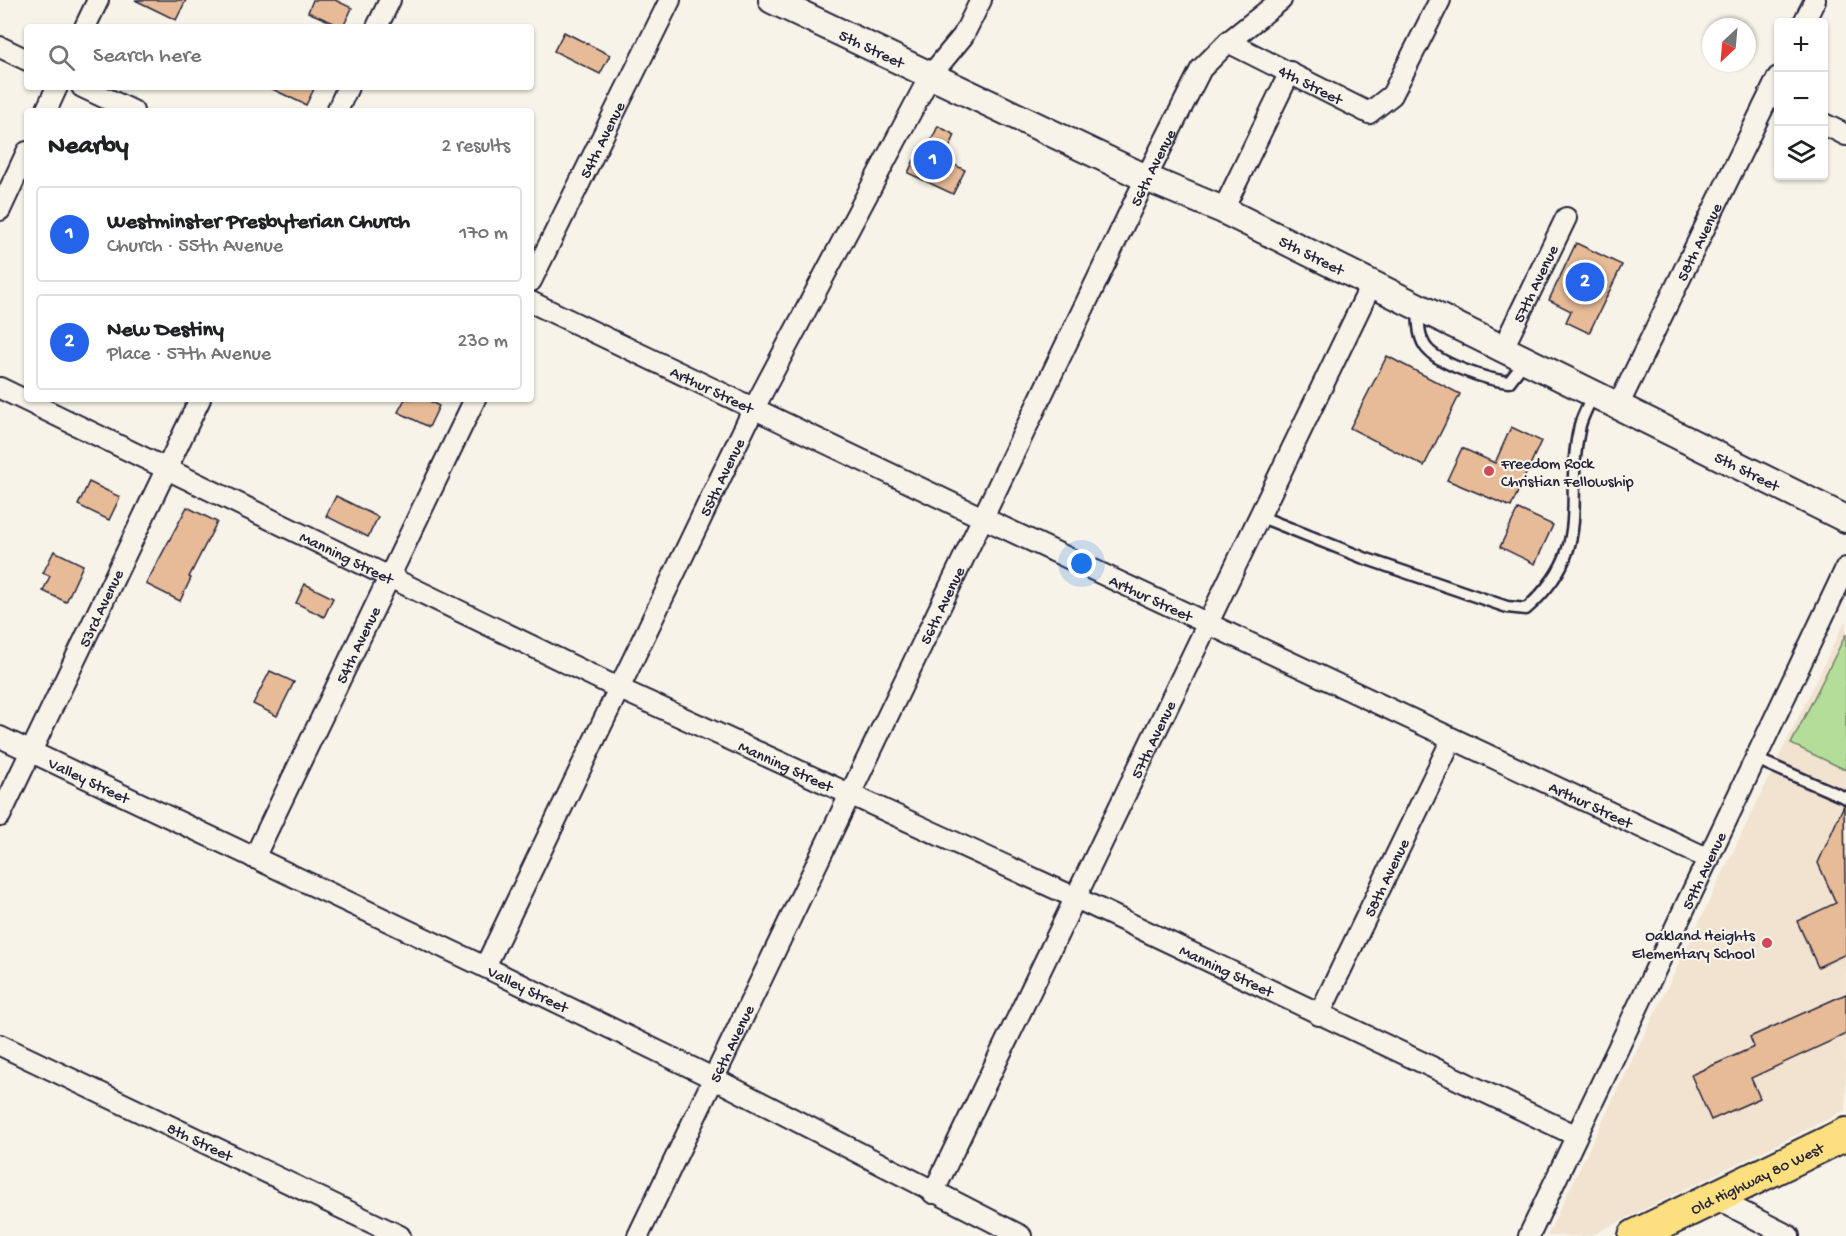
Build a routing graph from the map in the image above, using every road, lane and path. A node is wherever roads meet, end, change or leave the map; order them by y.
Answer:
1 (98, 0) edge
2 (390, 0) edge
3 (670, 0) edge
4 (772, 0) edge
5 (981, 0) edge
6 (1281, 0) edge
7 (1440, 0) edge
8 (1815, 0) edge
9 (1806, 18) edge
10 (86, 24) edge
11 (378, 24) edge
12 (1228, 42) junction
13 (0, 47) edge
14 (24, 59) edge
15 (1290, 72) junction
16 (930, 75) junction
17 (56, 90) edge
18 (88, 90) edge
19 (347, 90) edge
20 (1773, 101) edge
21 (47, 108) edge
22 (127, 108) edge
23 (338, 108) edge
24 (1828, 126) edge
25 (1846, 135) edge
26 (24, 158) edge
27 (1146, 178) junction
28 (0, 210) edge
29 (1223, 210) junction
30 (1566, 218) dead end
31 (534, 275) edge
32 (1371, 285) junction
33 (534, 303) edge
34 (1418, 308) junction
35 (1503, 348) junction
36 (1526, 360) junction
37 (0, 388) edge
38 (1594, 394) junction
39 (24, 400) edge
40 (28, 402) edge
41 (199, 402) edge
42 (474, 402) edge
43 (1618, 406) junction
44 (754, 408) junction
45 (166, 471) junction
46 (1259, 516) junction
47 (983, 518) junction
48 (1846, 519) edge
49 (1846, 568) edge
50 (390, 578) junction
51 (1207, 624) junction
52 (618, 688) junction
53 (0, 737) edge
54 (1452, 739) junction
55 (30, 752) junction
56 (1756, 759) junction
57 (852, 794) junction
58 (1846, 798) edge
59 (0, 816) edge
60 (254, 858) junction
61 (1709, 859) junction
62 (1076, 898) junction
63 (485, 967) junction
64 (1319, 1015) junction
65 (0, 1045) edge
66 (715, 1079) junction
67 (1846, 1134) edge
68 (1575, 1135) junction
69 (933, 1193) junction
70 (1715, 1198) junction
71 (400, 1236) edge
72 (638, 1236) edge
73 (1020, 1236) edge
74 (1529, 1236) edge
75 (1635, 1236) edge
76 (1790, 1236) edge

1 - 10 street
2 - 11 street
3 - 31 street, 54th Avenue
4 - 16 street, 5th Street
5 - 16 street, 55th Avenue
6 - 12 street, 56th Avenue
7 - 15 street, 4th Street
8 - 9 street
12 - 15 street, 4th Street
12 - 27 street, 56th Avenue
13 - 14 street
15 - 29 street
16 - 27 street, 5th Street
16 - 44 street, 55th Avenue
17 - 21 street
18 - 22 street
19 - 23 street
20 - 43 street, 58th Avenue
24 - 25 street
26 - 28 street
27 - 29 street, 5th Street
27 - 47 street, 56th Avenue
29 - 32 street, 5th Street
30 - 35 street, 57th Avenue
32 - 34 street, 5th Street
32 - 46 street, 57th Avenue
33 - 44 street, Arthur Street
34 - 35 street, 5th Street
34 - 36 lane
35 - 36 street, 5th Street
36 - 38 street, 5th Street
37 - 39 street, Manning Street
38 - 43 street, 5th Street
38 - 46 lane
40 - 45 street, Manning Street
41 - 45 street, 53rd Avenue
42 - 50 street, 54th Avenue
43 - 48 street, 5th Street
44 - 47 street, Arthur Street
44 - 52 street, 55th Avenue
45 - 50 street, Manning Street
45 - 55 street, 53rd Avenue
46 - 51 street, 57th Avenue
47 - 51 street, Arthur Street
47 - 57 street, 56th Avenue
49 - 56 street, 59th Avenue
50 - 52 street, Manning Street
50 - 60 street, 54th Avenue
51 - 54 street, Arthur Street
51 - 62 street, 57th Avenue
52 - 57 street, Manning Street
52 - 63 street, 55th Avenue
53 - 55 street, Valley Street
54 - 61 street, Arthur Street
54 - 64 street, 58th Avenue
55 - 59 street, 53rd Avenue
55 - 60 street, Valley Street
56 - 58 lane
56 - 61 street, 59th Avenue
57 - 62 street, Manning Street
57 - 66 street, 56th Avenue
60 - 63 street, Valley Street
61 - 68 street, 59th Avenue
62 - 64 street, Manning Street
62 - 69 street, 57th Avenue
63 - 66 street, Valley Street
64 - 68 street, Manning Street
65 - 71 street, 8th Street
66 - 69 street, Valley Street
66 - 72 street, 56th Avenue
67 - 70 main road, Old Highway 80 West
68 - 74 street, 59th Avenue
69 - 73 street, Valley Street
70 - 75 main road, Old Highway 80 West
70 - 76 street

